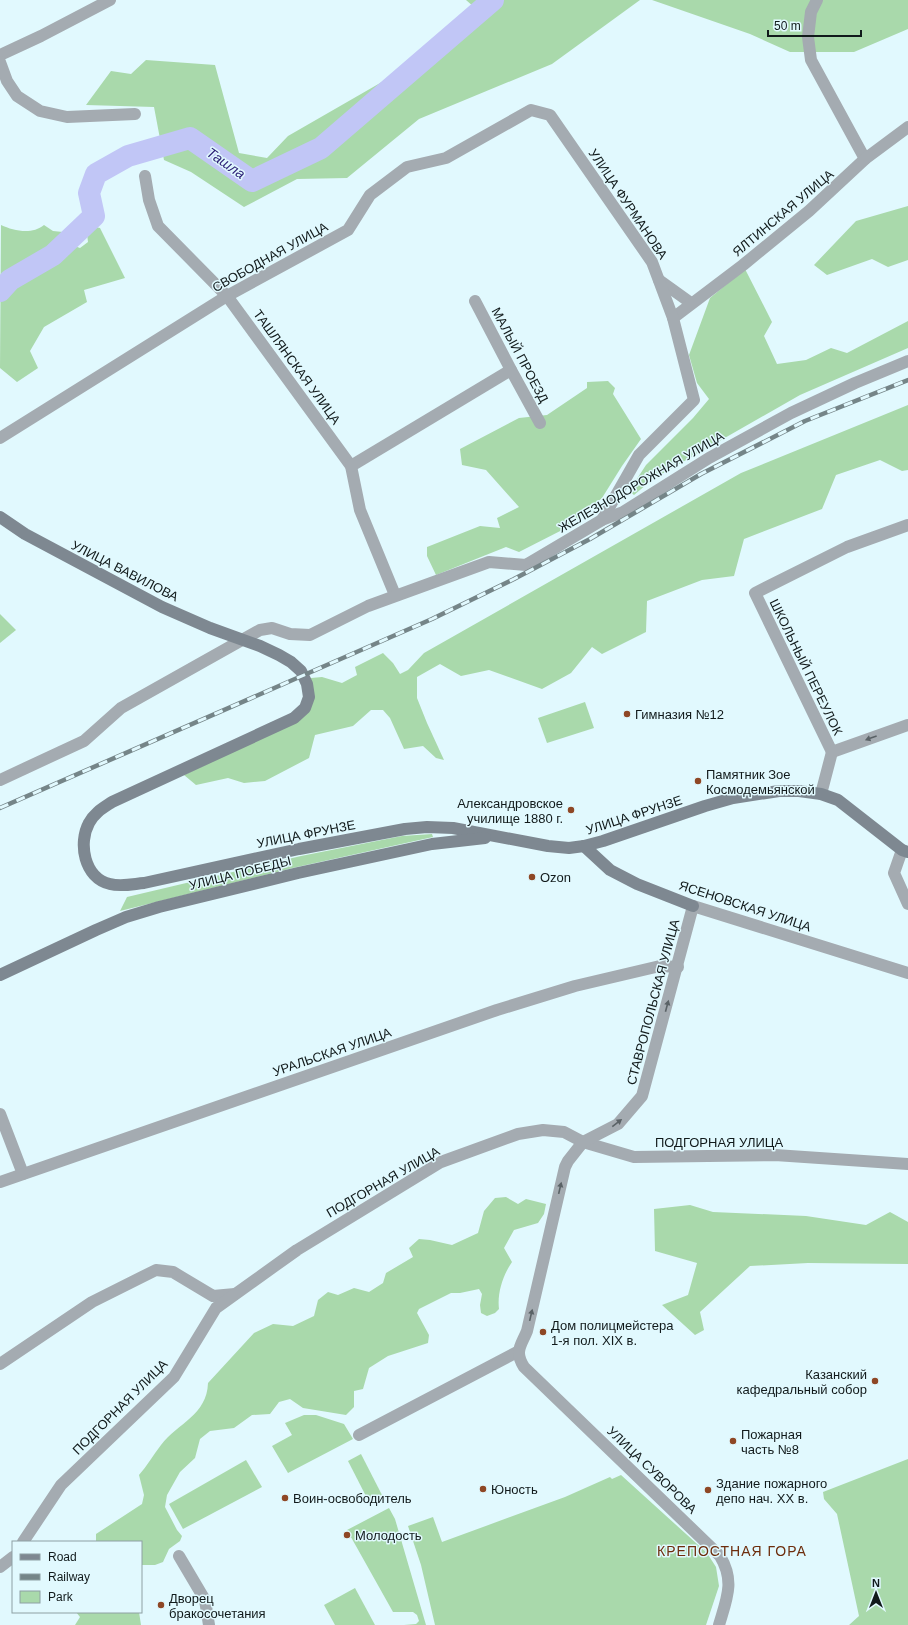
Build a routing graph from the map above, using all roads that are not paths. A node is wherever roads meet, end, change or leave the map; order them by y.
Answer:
1 (110, 0) edge
2 (817, 0) edge
3 (0, 55) edge
4 (1, 67) edge
5 (135, 114) dead end
6 (550, 115) joint
7 (908, 126) edge
8 (865, 159) junction
9 (145, 176) dead end
10 (659, 280) junction
11 (228, 296) junction
12 (475, 301) dead end
13 (691, 303) junction
14 (673, 318) junction
15 (908, 361) edge
16 (510, 370) junction
17 (540, 423) dead end
18 (0, 438) edge
19 (351, 466) junction
20 (0, 517) edge
21 (602, 520) junction
22 (908, 525) edge
23 (396, 595) junction
24 (242, 640) junction
25 (908, 725) edge
26 (832, 752) junction
27 (0, 780) edge
28 (821, 794) junction
29 (498, 837) junction
30 (584, 846) junction
31 (905, 851) edge
32 (908, 904) edge
33 (693, 906) junction
34 (678, 966) junction
35 (908, 973) edge
36 (0, 975) edge
37 (0, 1114) edge
38 (584, 1142) junction
39 (908, 1164) edge
40 (23, 1174) junction
41 (0, 1182) edge
42 (235, 1294) junction
43 (519, 1351) junction
44 (0, 1364) edge
45 (359, 1435) dead end
46 (24, 1541) edge
47 (179, 1556) dead end
48 (12, 1558) edge
49 (0, 1567) edge
50 (209, 1625) edge
51 (719, 1625) edge

1 - 3 street
2 - 8 street
4 - 5 street
6 - 10 street, УЛИЦА ФУРМАНОВА
6 - 11 street, СВОБОДНАЯ УЛИЦА
7 - 8 street, ЯЛТИНСКАЯ УЛИЦА
8 - 13 street, ЯЛТИНСКАЯ УЛИЦА
9 - 11 street, ТАШЛЯНСКАЯ УЛИЦА
10 - 13 street
10 - 14 street, УЛИЦА ФУРМАНОВА
11 - 18 street, СВОБОДНАЯ УЛИЦА
11 - 19 street, ТАШЛЯНСКАЯ УЛИЦА
12 - 16 street, МАЛЫЙ ПРОЕЗД
13 - 14 street, ЯЛТИНСКАЯ УЛИЦА
14 - 21 street, УЛИЦА ФУРМАНОВА
15 - 21 street, ЖЕЛЕЗНОДОРОЖНАЯ УЛИЦА
16 - 17 street, МАЛЫЙ ПРОЕЗД
16 - 19 street
19 - 23 street, ТАШЛЯНСКАЯ УЛИЦА
20 - 24 main road, УЛИЦА ВАВИЛОВА
21 - 23 street, ЖЕЛЕЗНОДОРОЖНАЯ УЛИЦА
22 - 26 street, ШКОЛЬНЫЙ ПЕРЕУЛОК
23 - 24 street, ЖЕЛЕЗНОДОРОЖНАЯ УЛИЦА
24 - 27 street, ЖЕЛЕЗНОДОРОЖНАЯ УЛИЦА
24 - 29 main road, УЛИЦА ФРУНЗЕ
25 -> 26 street
26 - 28 street
28 - 30 main road, УЛИЦА ФРУНЗЕ
28 - 31 main road, УЛИЦА ФРУНЗЕ
29 - 30 main road, УЛИЦА ФРУНЗЕ
29 - 36 main road, УЛИЦА ПОБЕДЫ
30 - 33 main road, ЯСЕНОВСКАЯ УЛИЦА
31 - 32 street
33 - 34 street, СТАВРОПОЛЬСКАЯ УЛИЦА
33 - 35 street, ЯСЕНОВСКАЯ УЛИЦА
38 -> 34 street, СТАВРОПОЛЬСКАЯ УЛИЦА
34 - 40 street, УРАЛЬСКАЯ УЛИЦА
37 - 40 street
38 - 39 street, ПОДГОРНАЯ УЛИЦА
38 - 42 street, ПОДГОРНАЯ УЛИЦА
43 -> 38 street, СТАВРОПОЛЬСКАЯ УЛИЦА
40 - 41 street, УРАЛЬСКАЯ УЛИЦА
42 - 44 street
42 - 46 street, ПОДГОРНАЯ УЛИЦА
43 - 45 street
43 - 51 street, УЛИЦА СУВОРОВА
47 - 50 street
48 - 49 street

